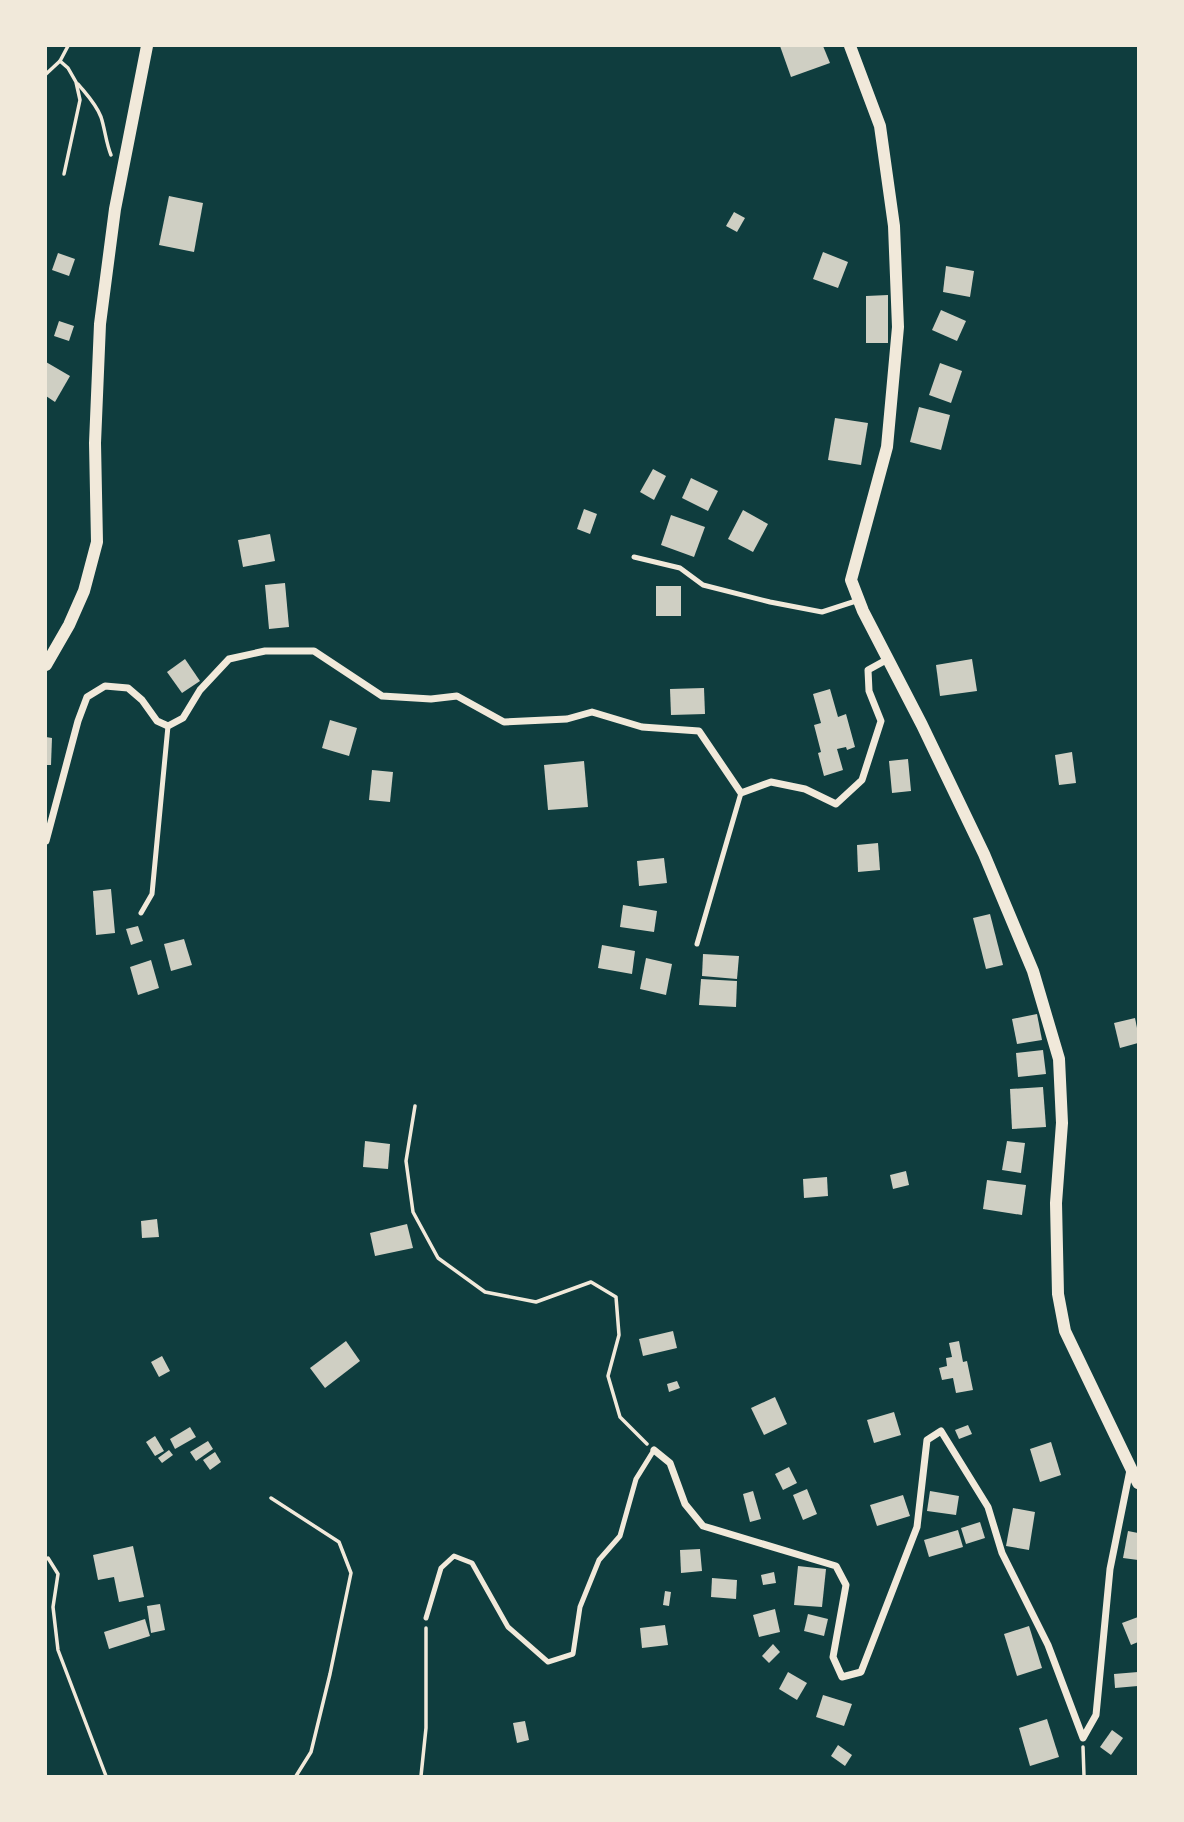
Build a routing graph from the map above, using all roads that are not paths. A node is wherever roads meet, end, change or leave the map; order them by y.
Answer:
1 (147, 46) edge
2 (850, 46) edge
3 (634, 557) dead end
4 (859, 600) junction
5 (888, 659) junction
6 (46, 665) edge
7 (168, 726) junction
8 (741, 793) junction
9 (46, 841) edge
10 (141, 913) dead end
11 (696, 944) dead end
12 (654, 1450) joint
13 (1131, 1466) junction
14 (1139, 1483) edge
15 (426, 1618) road end

1 - 6 street
2 - 4 street
3 - 4 lane
4 - 5 street
5 - 8 street
5 - 13 street
7 - 8 street
7 - 9 street
7 - 10 lane
8 - 11 lane
12 - 13 street
12 - 15 lane
13 - 14 street

